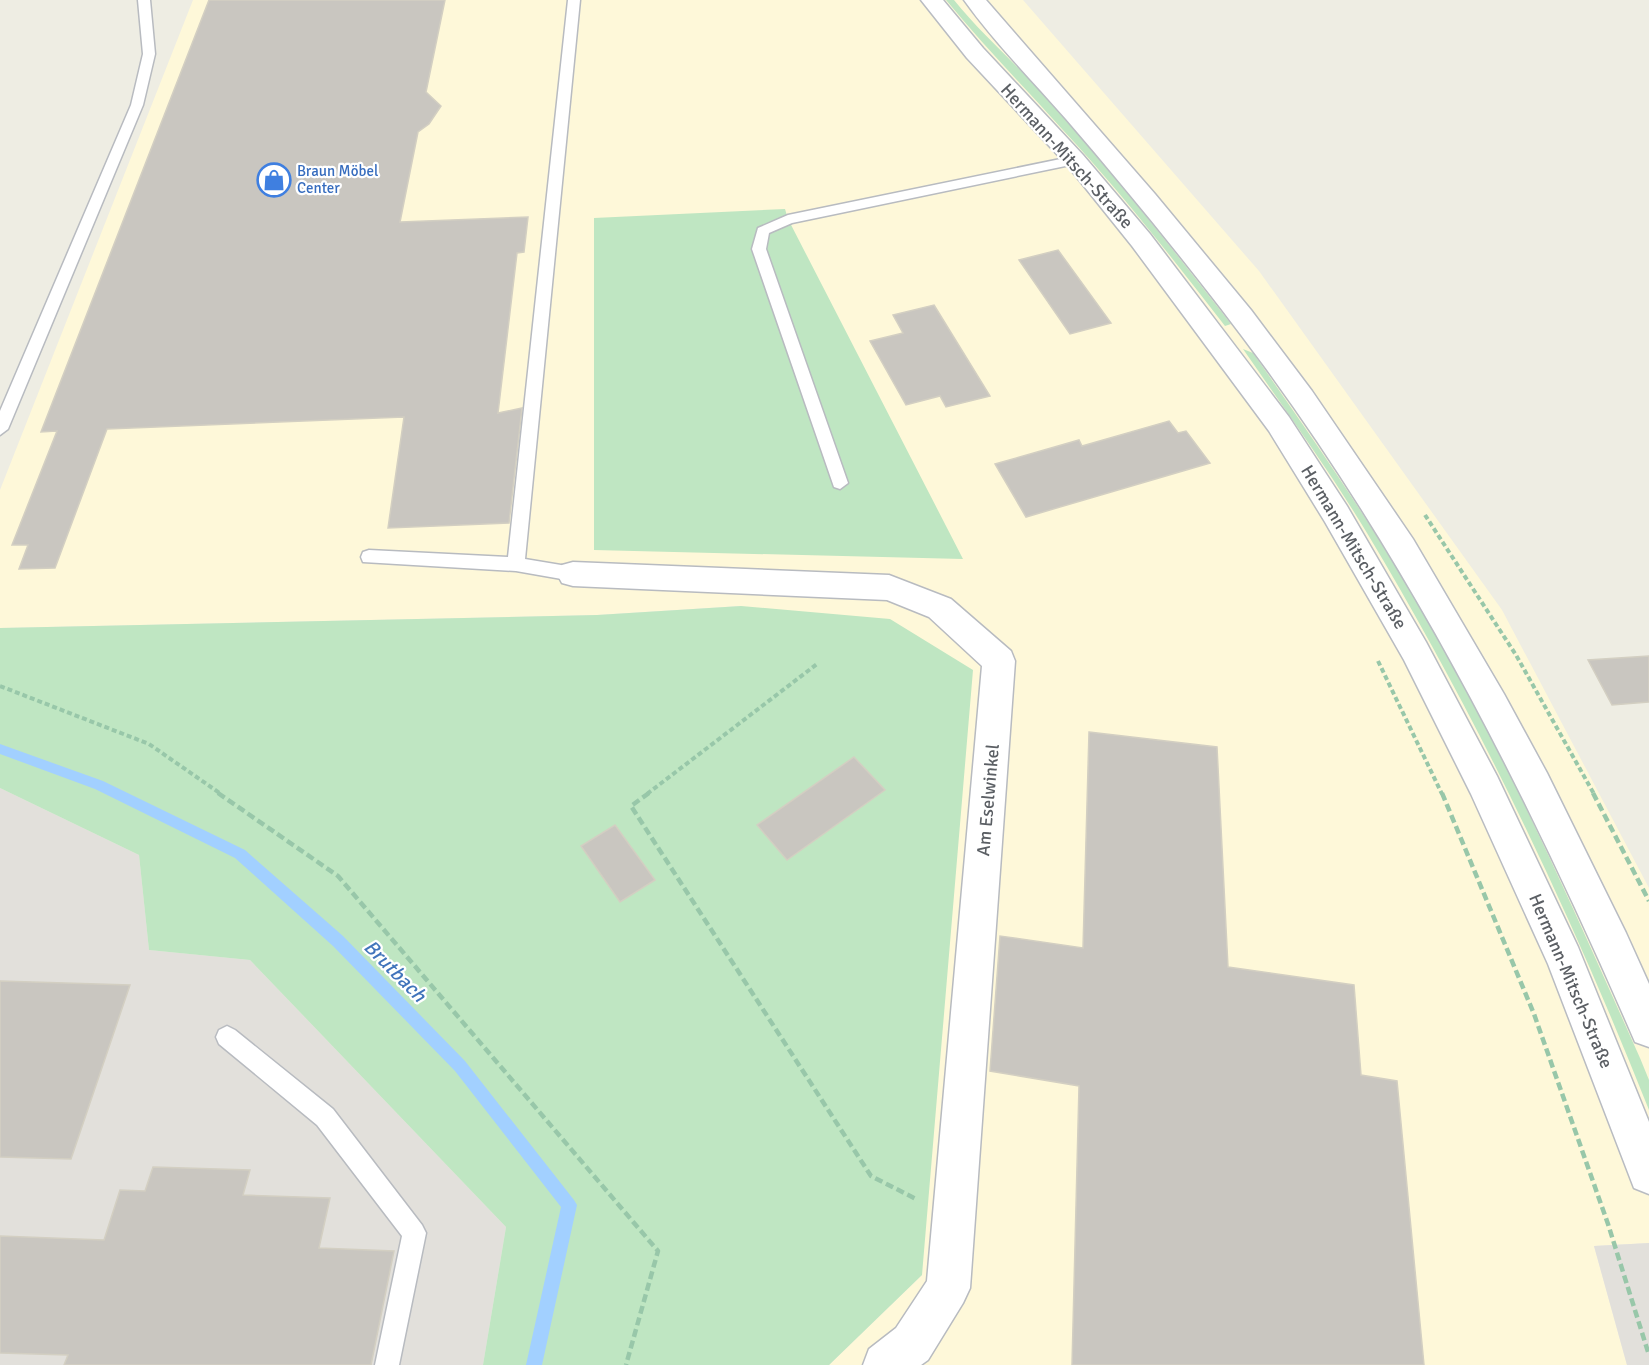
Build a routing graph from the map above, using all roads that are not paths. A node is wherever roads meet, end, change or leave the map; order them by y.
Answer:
1 (144, 0) edge
2 (574, 0) edge
3 (932, 0) edge
4 (975, 0) edge
5 (1076, 160) junction
6 (0, 429) edge
7 (840, 483) dead end
8 (369, 557) dead end
9 (516, 564) junction
10 (573, 574) joint
11 (1649, 1028) edge
12 (227, 1036) dead end
13 (1649, 1173) edge
14 (387, 1365) edge
15 (885, 1365) edge

1 - 6 lane
2 - 9 lane
3 - 5 main road, Hermann-Mitsch-Straße
4 - 11 main road, Hermann-Mitsch-Straße
5 - 7 lane
5 - 13 main road, Hermann-Mitsch-Straße
8 - 9 lane
9 - 10 lane
10 - 15 main road, Am Eselwinkel
12 - 14 lane

